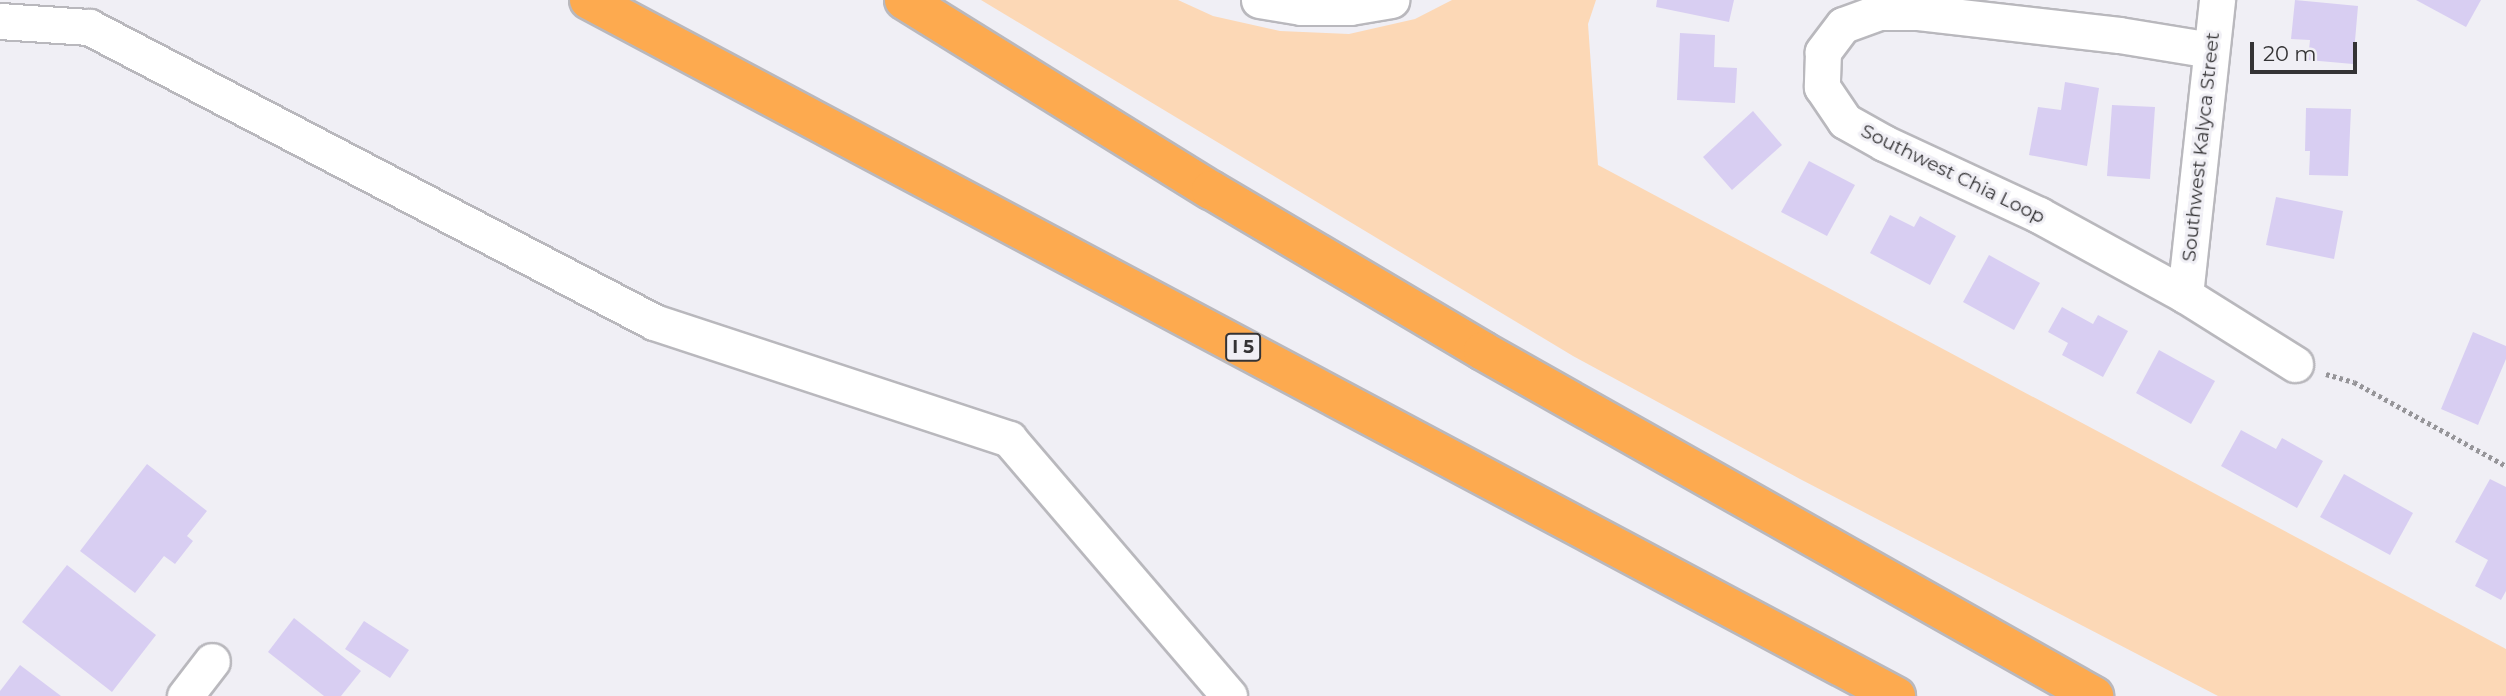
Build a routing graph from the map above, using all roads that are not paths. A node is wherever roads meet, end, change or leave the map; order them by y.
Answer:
1 (589, 0) edge
2 (904, 0) edge
3 (1259, 0) edge
4 (1391, 0) edge
5 (2217, 0) edge
6 (0, 21) edge
7 (2211, 50) junction
8 (2185, 295) junction
9 (2295, 364) road end
10 (212, 661) dead end
11 (185, 696) edge
12 (1229, 696) edge
13 (1896, 696) edge
14 (2095, 696) edge

1 - 13 highway, I 5
2 - 14 highway
3 - 4 street
5 - 7 street, Southwest Kalyca Street
6 - 12 street
7 - 8 street, Southwest Kalyca Street
7 - 8 street, Southwest Chia Loop
8 - 9 street, Southwest Chia Loop
10 - 11 street

